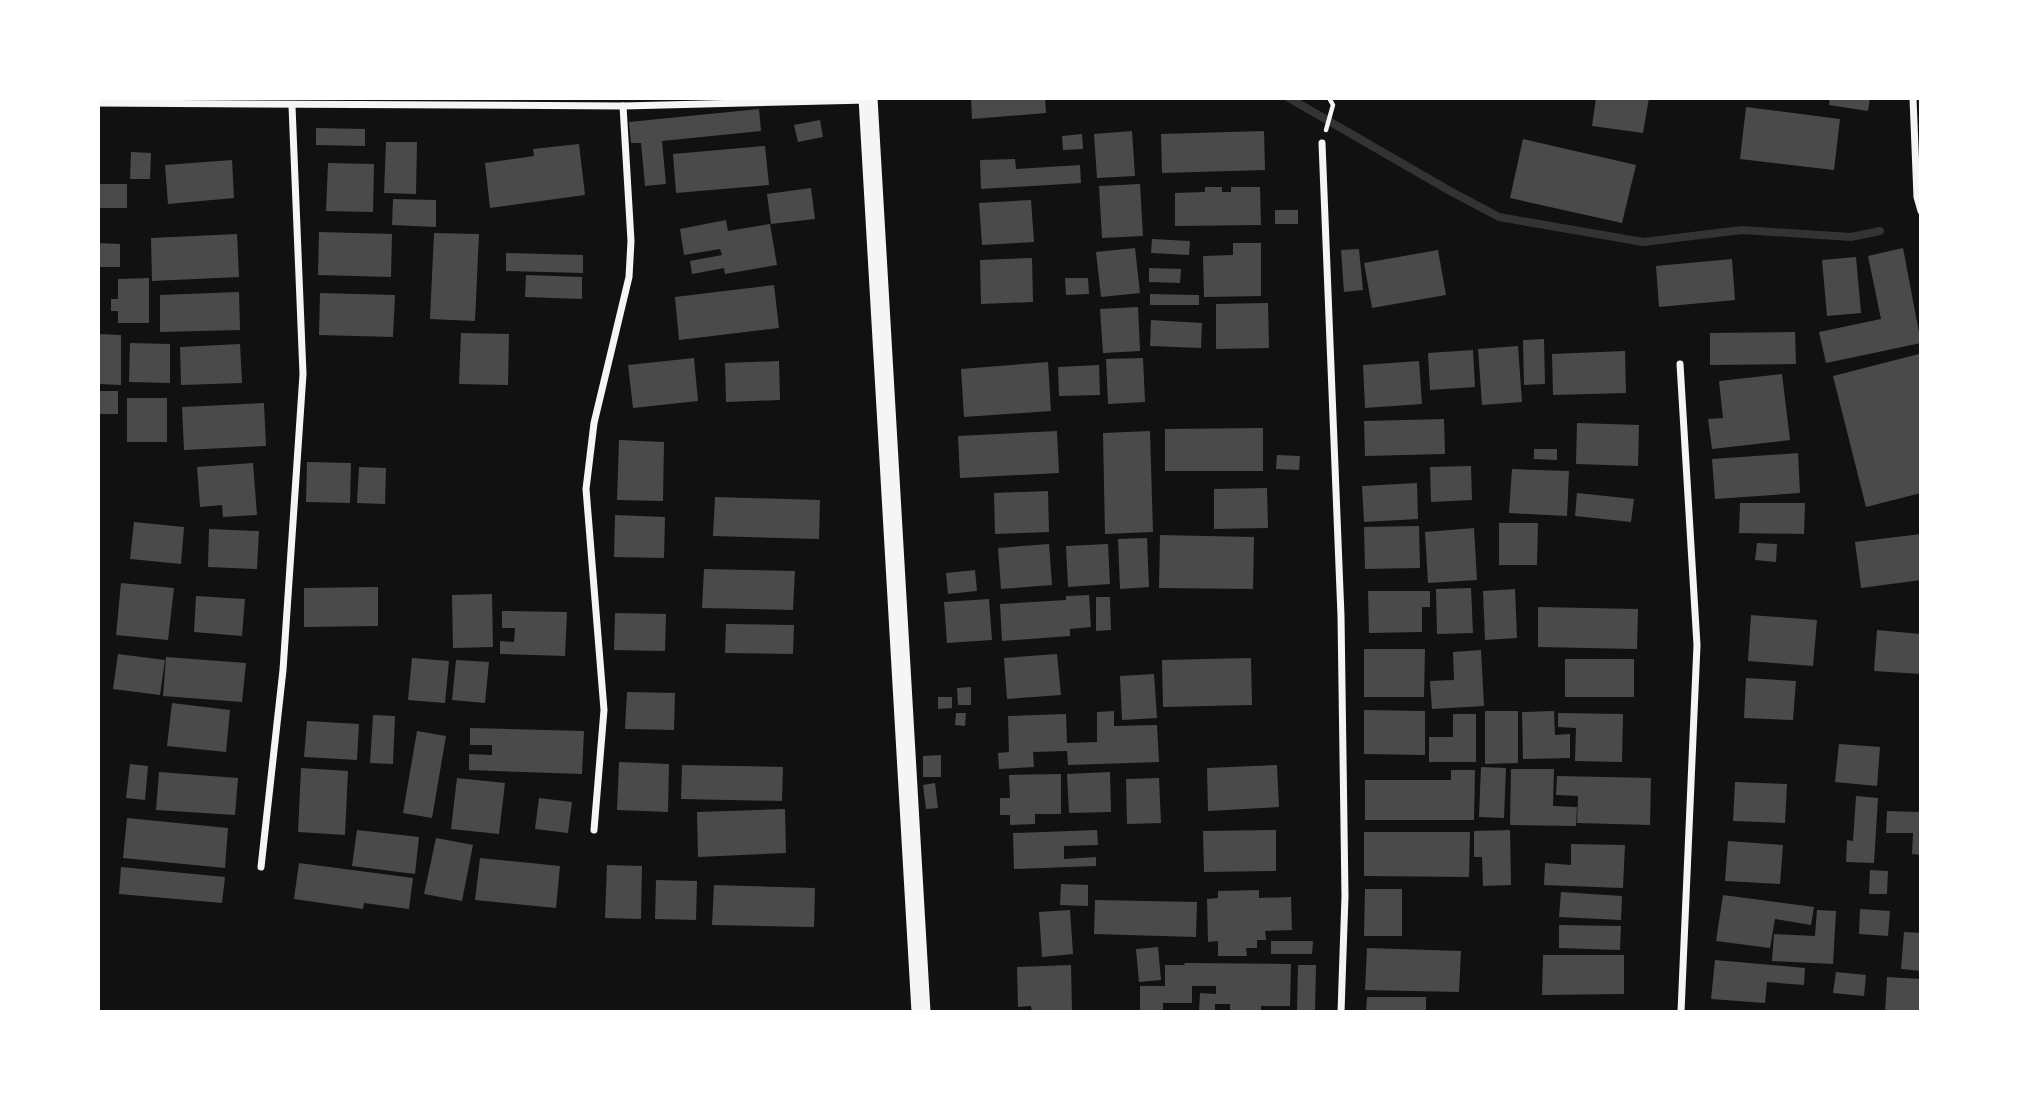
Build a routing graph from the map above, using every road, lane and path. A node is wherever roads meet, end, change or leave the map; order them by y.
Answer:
1 (1329, 98) edge
2 (1913, 98) edge
3 (869, 99) edge
4 (98, 103) edge
5 (292, 106) junction
6 (623, 106) junction
7 (1322, 142) joint
8 (1921, 211) edge
9 (1680, 363) dead end
10 (593, 830) dead end
11 (261, 867) dead end
12 (921, 1012) edge
13 (1341, 1012) edge
14 (1681, 1012) edge

1 - 7 path
2 - 8 street
3 - 6 street
3 - 12 highway
4 - 5 street
5 - 6 street
5 - 11 street
6 - 10 street
7 - 13 street
9 - 14 street

